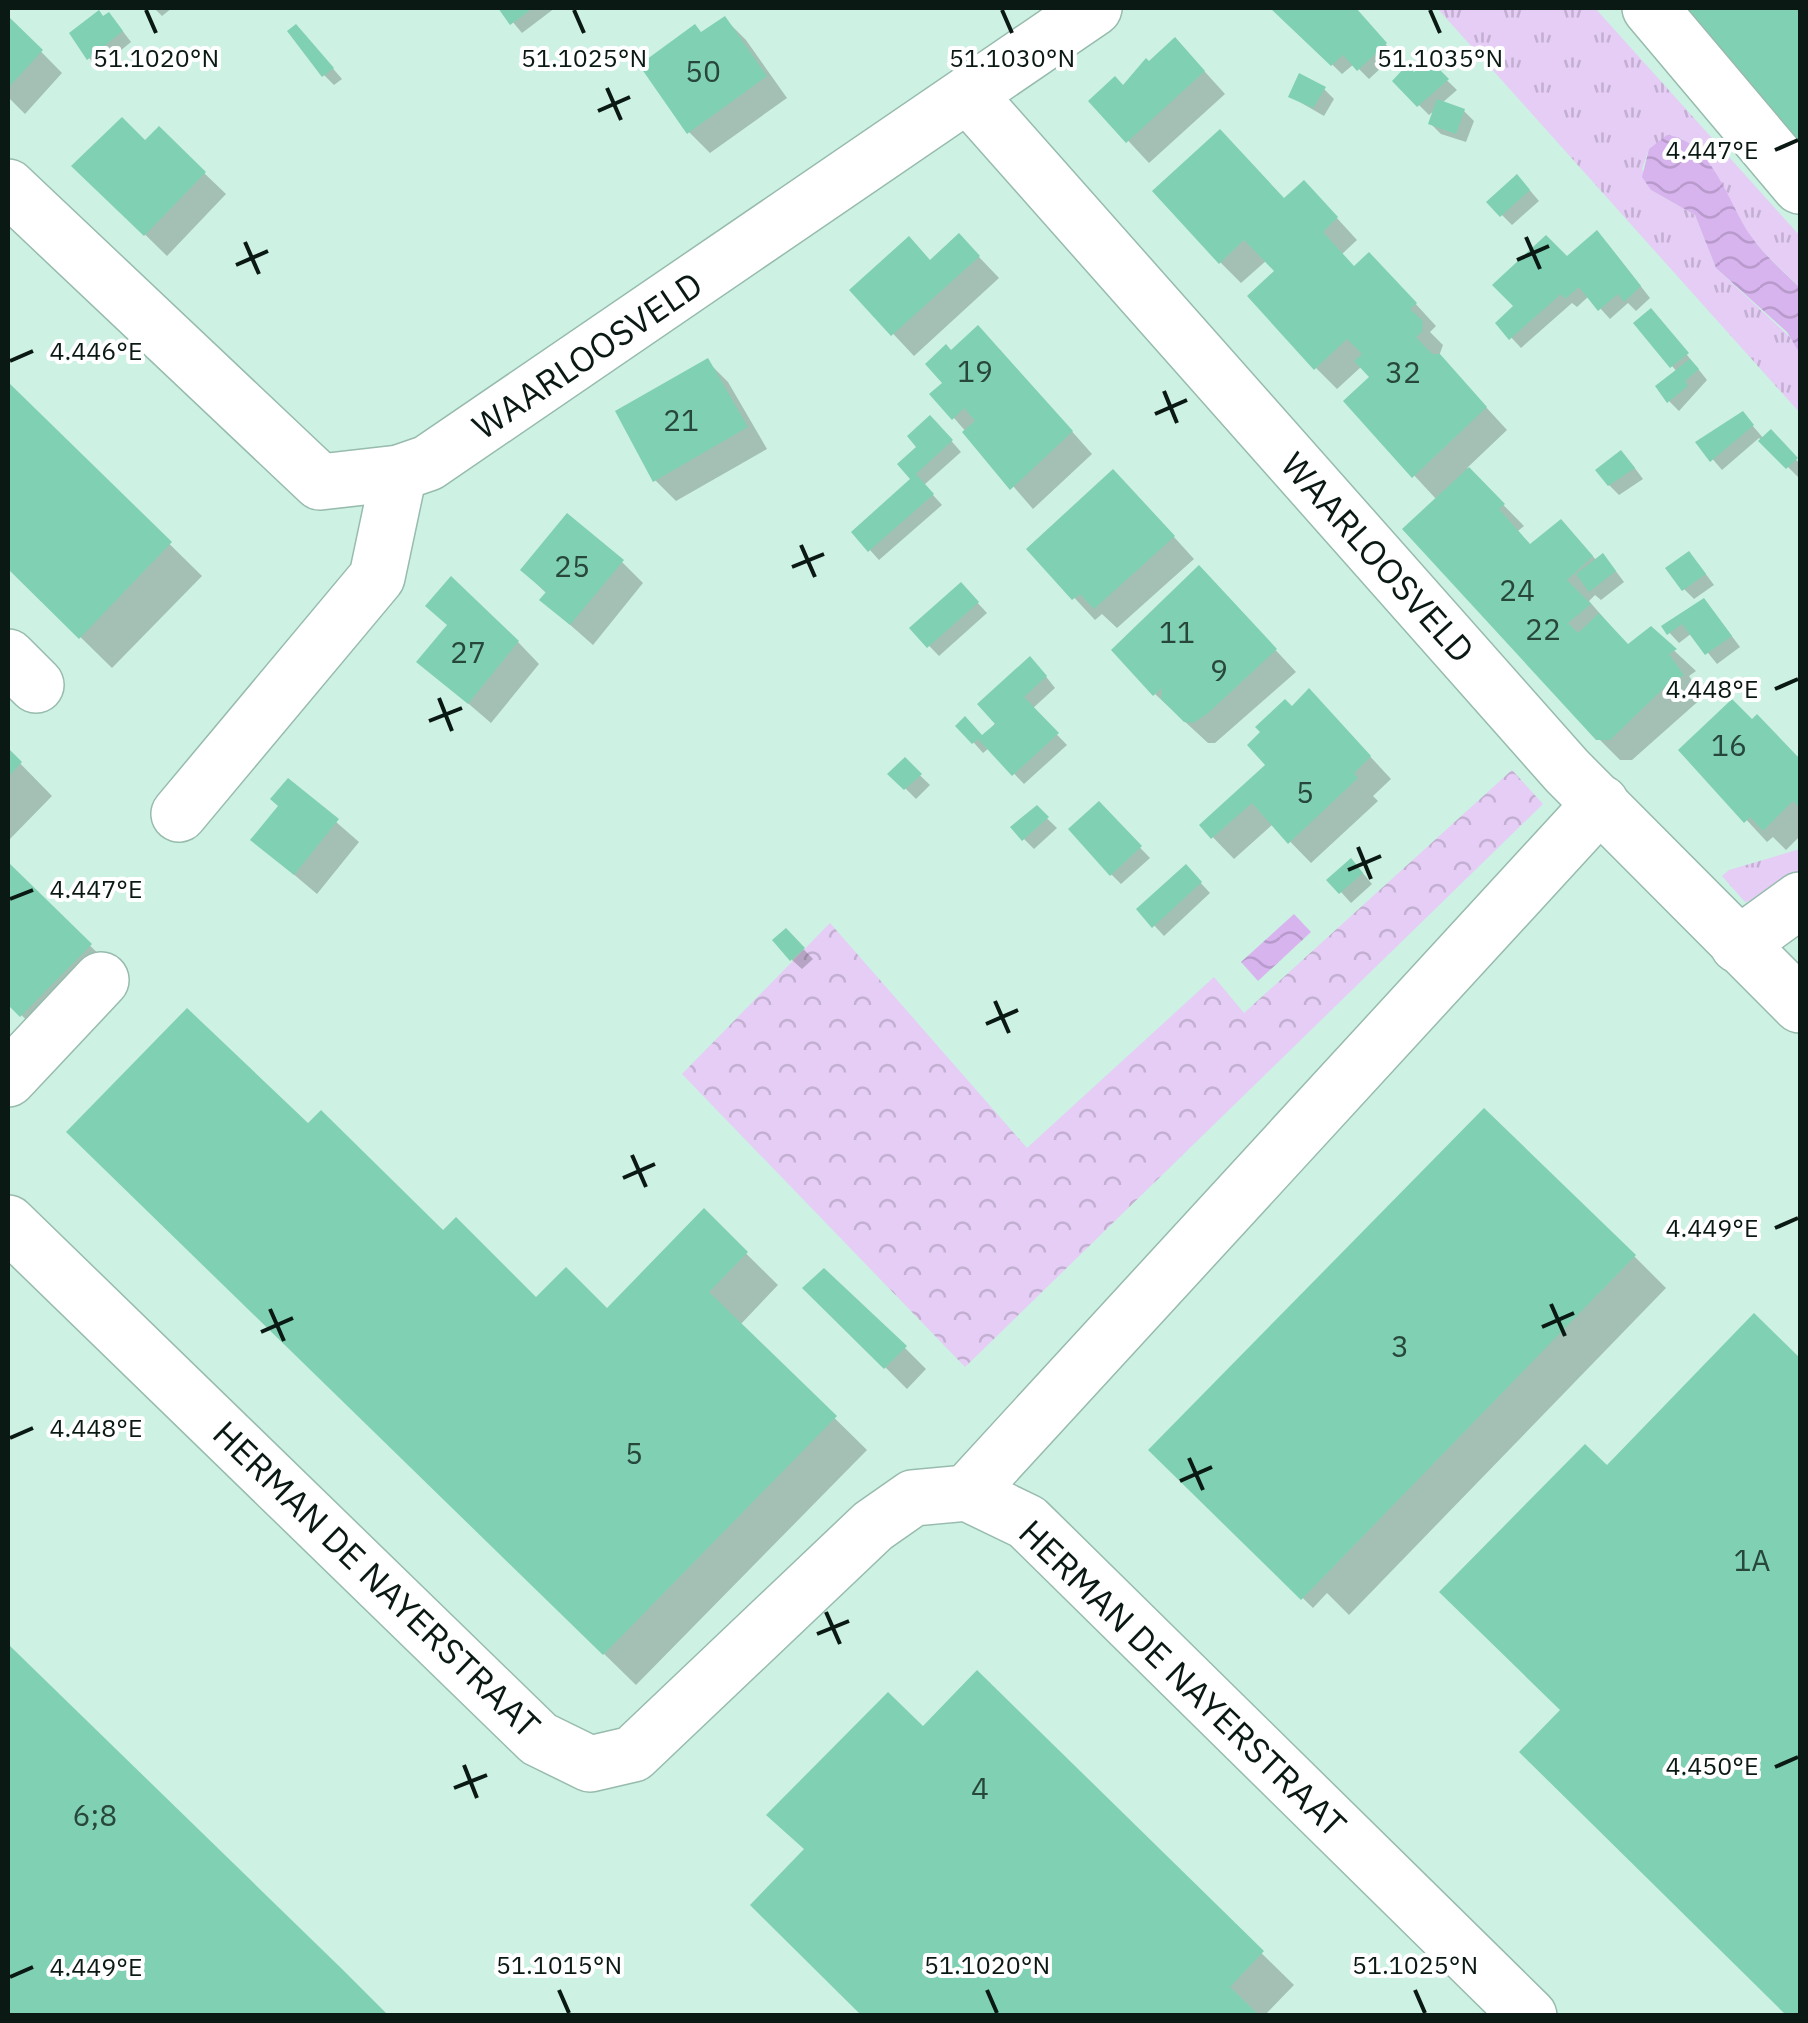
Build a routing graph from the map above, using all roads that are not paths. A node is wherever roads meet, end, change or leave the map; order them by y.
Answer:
1 (1094, 8) edge
2 (1650, 8) edge
3 (969, 96) junction
4 (1800, 186) edge
5 (8, 187) edge
6 (399, 473) junction
7 (1601, 803) junction
8 (179, 814) dead end
9 (1800, 900) edge
10 (1738, 944) junction
11 (101, 980) dead end
12 (1800, 1005) edge
13 (13, 1062) edge
14 (8, 1224) edge
15 (968, 1492) junction
16 (1529, 2016) edge

1 - 3 street, WAARLOOSVELD
2 - 4 street
3 - 6 street, WAARLOOSVELD
3 - 7 street, WAARLOOSVELD
5 - 6 street, WAARLOOSVELD
6 - 8 street
7 - 10 street, WAARLOOSVELD
7 - 15 street
9 - 10 street
10 - 12 street, WAARLOOSVELD
11 - 13 street
14 - 15 street, HERMAN DE NAYERSTRAAT
15 - 16 street, HERMAN DE NAYERSTRAAT

